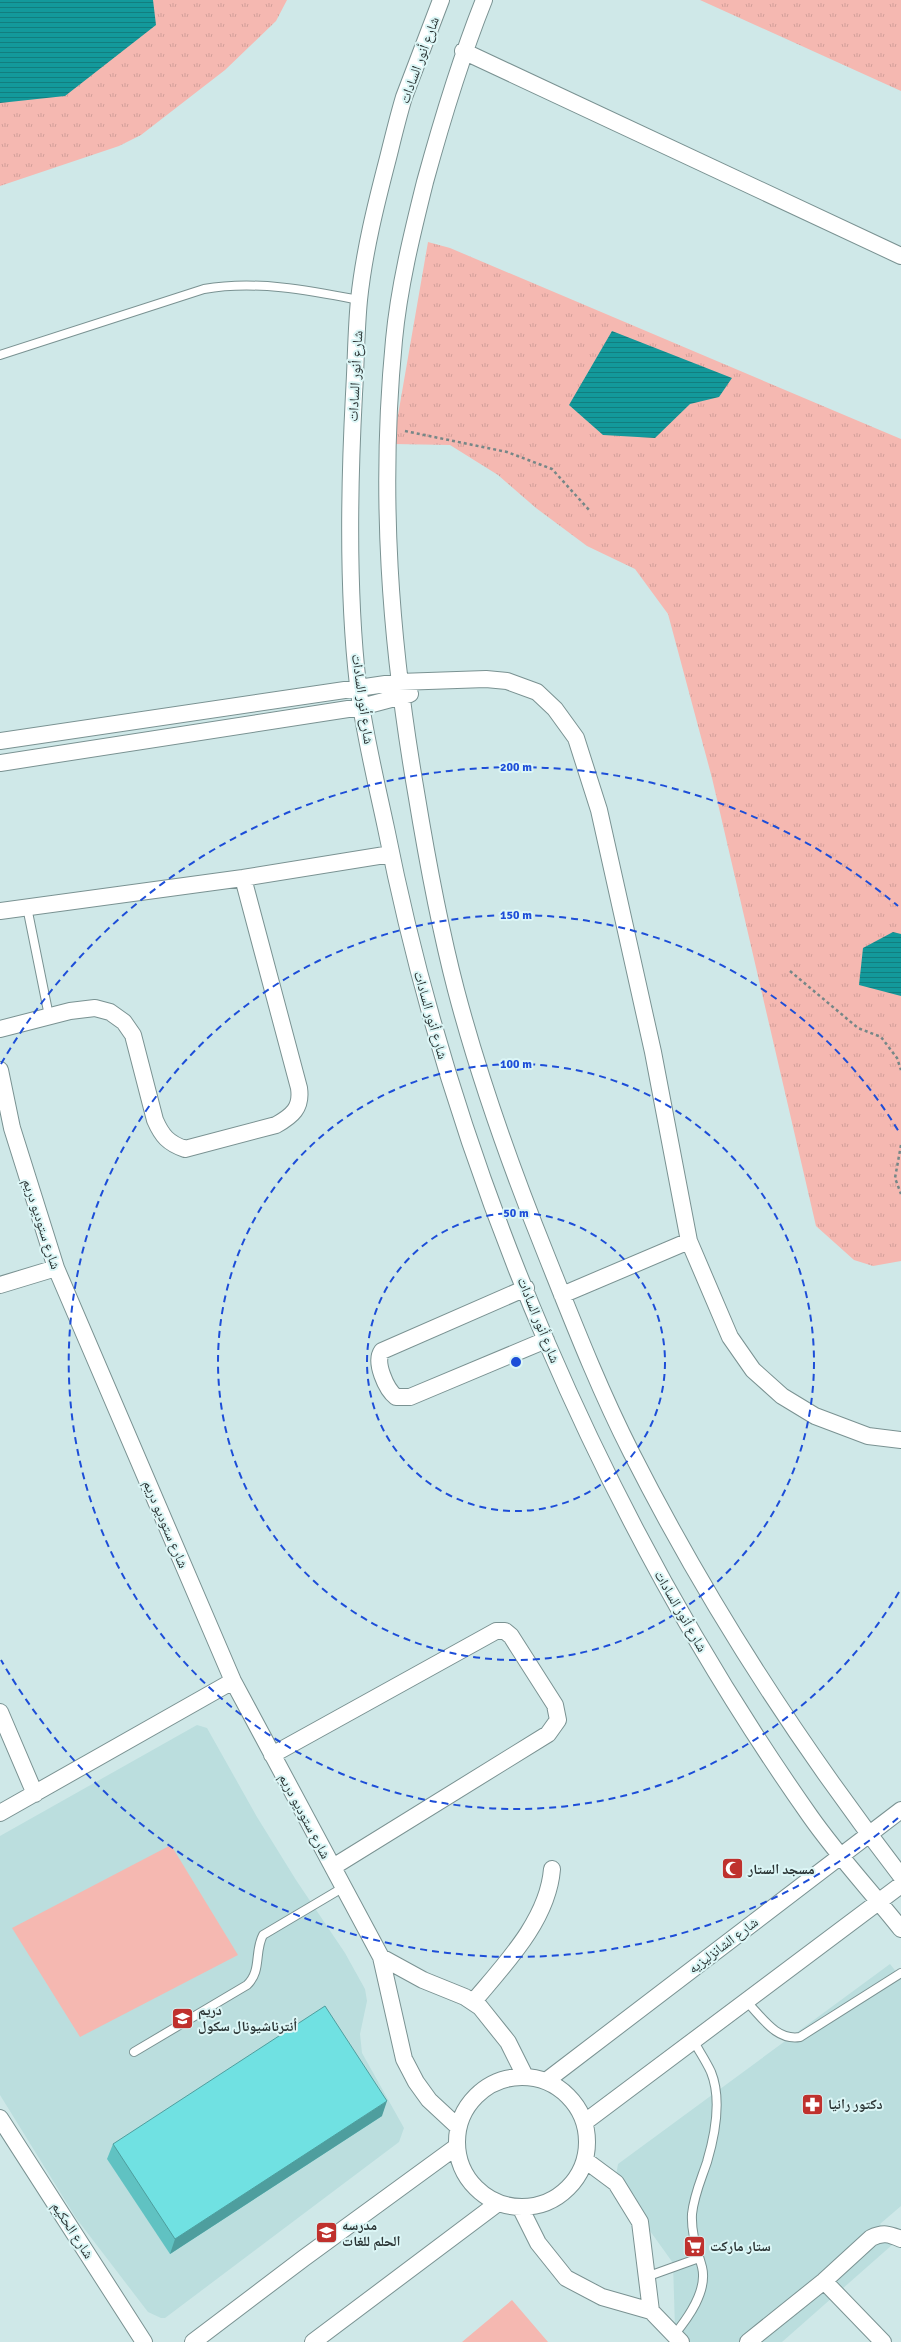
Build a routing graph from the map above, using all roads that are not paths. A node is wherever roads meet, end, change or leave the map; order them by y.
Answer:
1 (441, 0) edge
2 (484, 0) edge
3 (463, 51) junction
4 (901, 256) edge
5 (359, 300) junction
6 (0, 355) edge
7 (358, 687) junction
8 (400, 690) junction
9 (361, 707) junction
10 (0, 741) edge
11 (0, 763) edge
12 (391, 854) junction
13 (243, 878) junction
14 (27, 907) junction
15 (0, 911) edge
16 (49, 1016) junction
17 (0, 1029) edge
18 (0, 1070) edge
19 (6, 1129) edge
20 (690, 1241) junction
21 (56, 1268) junction
22 (0, 1285) edge
23 (526, 1288) junction
24 (562, 1295) junction
25 (546, 1340) junction
26 (901, 1440) edge
27 (233, 1681) junction
28 (0, 1712) edge
29 (272, 1755) junction
30 (35, 1794) junction
31 (901, 1810) edge
32 (0, 1813) edge
33 (869, 1834) junction
34 (840, 1856) junction
35 (333, 1867) junction
36 (552, 1869) dead end
37 (901, 1876) edge
38 (901, 1885) edge
39 (344, 1887) junction
40 (879, 1902) junction
41 (901, 1929) edge
42 (381, 1957) junction
43 (901, 1973) edge
44 (746, 2001) junction
45 (472, 2002) junction
46 (693, 2040) junction
47 (134, 2052) dead end
48 (525, 2076) junction
49 (546, 2081) junction
50 (0, 2118) edge
51 (585, 2122) junction
52 (457, 2126) junction
53 (456, 2147) junction
54 (585, 2160) junction
55 (498, 2203) junction
56 (520, 2207) junction
57 (901, 2239) edge
58 (699, 2258) junction
59 (646, 2277) junction
60 (824, 2281) junction
61 (651, 2311) junction
62 (678, 2339) edge
63 (144, 2342) edge
64 (193, 2342) edge
65 (313, 2342) edge
66 (748, 2342) edge
67 (883, 2342) edge

1 - 5 street, شارع أنور السادات
2 - 3 street
3 - 4 street
3 - 8 street
5 - 6 lane
5 - 7 street, شارع أنور السادات
7 - 8 street
7 - 9 street, شارع أنور السادات
7 - 10 street
8 - 9 street
8 - 20 street
8 - 24 street
9 - 11 street
9 - 12 street, شارع أنور السادات
12 - 13 street
12 - 23 street, شارع أنور السادات
13 - 14 street
13 - 16 street
14 - 15 street
14 - 16 lane
16 - 17 street
18 - 19 street, شارع ستوديو دريم
19 - 21 street, شارع ستوديو دريم
20 - 24 street
20 - 26 street
21 - 22 street
21 - 27 street, شارع ستوديو دريم
23 - 25 street, شارع أنور السادات
23 - 25 street
24 - 33 street
25 - 34 street, شارع أنور السادات
27 - 29 street, شارع ستوديو دريم
27 - 30 street
28 - 30 street
29 - 35 street, شارع ستوديو دريم
29 - 35 street
30 - 32 street
31 - 33 street, شارع الشانزليزيه
33 - 34 street, شارع الشانزليزيه
33 - 37 street
34 - 40 street, شارع أنور السادات
34 - 49 street, شارع الشانزليزيه
35 - 39 street, شارع ستوديو دريم
36 - 45 street
38 - 40 street
39 - 42 street, شارع ستوديو دريم
39 - 47 lane
40 - 41 street, شارع أنور السادات
40 - 44 street
42 - 45 street
42 - 52 street, شارع ستوديو دريم
43 - 44 lane
44 - 46 street
45 - 48 street
46 - 51 street
46 - 58 lane
48 - 49 street
48 - 52 street
49 - 51 street
50 - 63 street, شارع الحكيم
51 - 54 street
52 - 53 street
53 - 55 street
53 - 64 street
54 - 56 street
54 - 59 street
55 - 56 street
55 - 65 street
56 - 61 street
57 - 60 street
58 - 59 lane
58 - 62 lane
59 - 61 street
60 - 66 street
60 - 67 street
61 - 62 street

